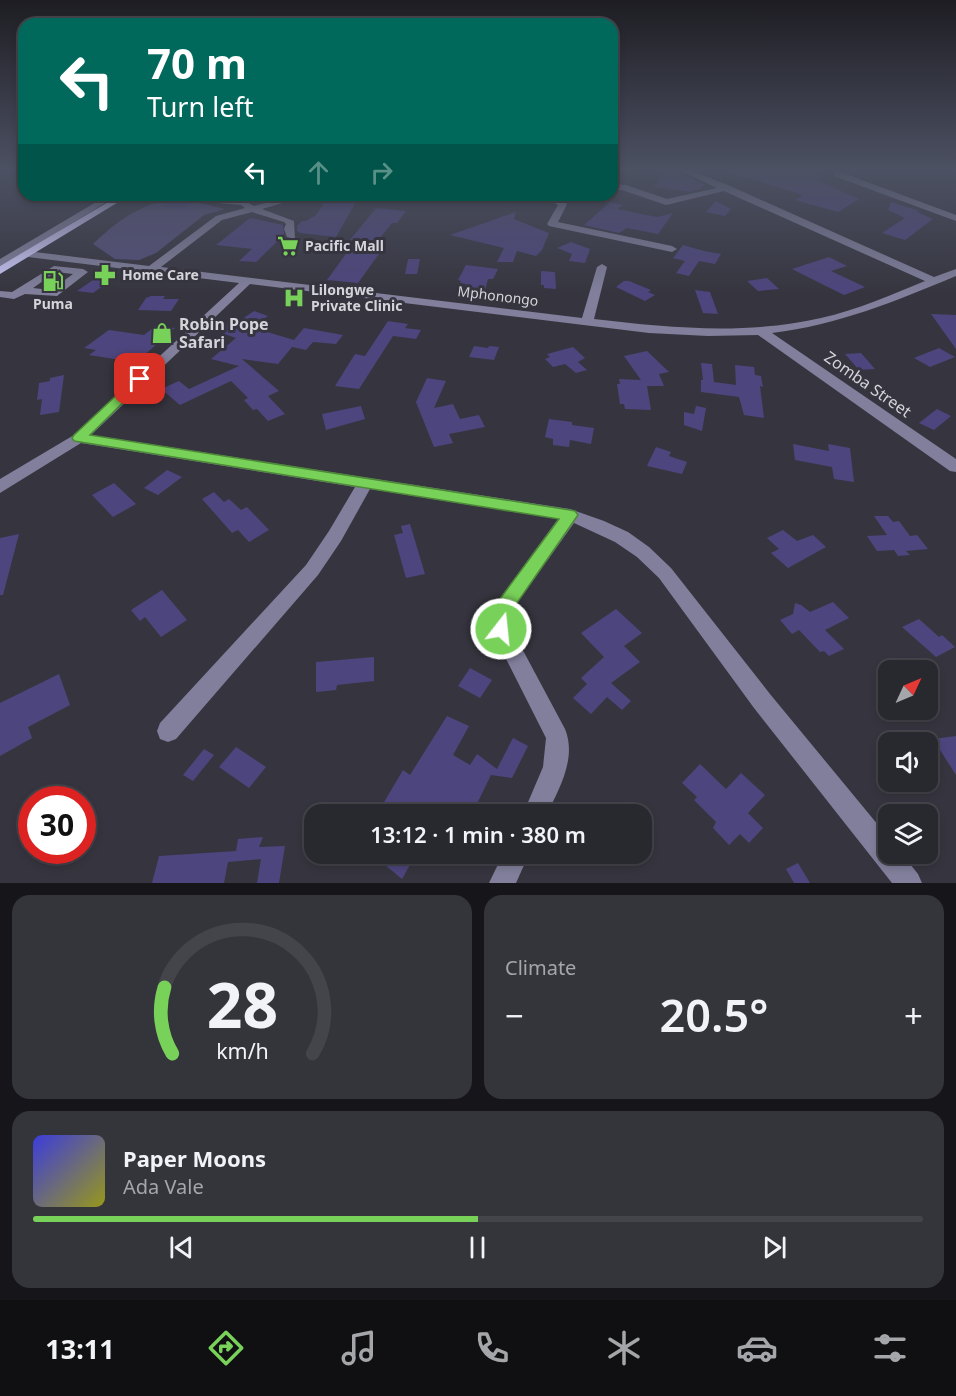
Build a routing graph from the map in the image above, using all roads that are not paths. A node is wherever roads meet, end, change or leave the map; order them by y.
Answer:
1 (87, 211) edge
2 (99, 211) edge
3 (244, 211) edge
4 (259, 211) edge
5 (559, 211) edge
6 (778, 211) edge
7 (938, 211) edge
8 (956, 218) edge
9 (292, 237) dead end
10 (672, 249) dead end
11 (28, 254) junction
12 (97, 262) junction
13 (0, 263) edge
14 (602, 267) dead end
15 (153, 268) junction
16 (0, 271) edge
17 (83, 272) junction
18 (956, 272) edge
19 (248, 280) junction
20 (933, 281) junction
21 (22, 290) junction
22 (0, 294) edge
23 (587, 322) junction
24 (759, 330) junction
25 (79, 438) junction
26 (956, 467) edge
27 (365, 483) junction
28 (0, 487) edge
29 (570, 515) junction
30 (168, 730) dead end
31 (540, 804) edge
32 (511, 864) edge
33 (502, 883) edge
34 (909, 883) edge

1 - 13 street
2 - 11 main road
3 - 15 street
4 - 9 street
5 - 10 street
6 - 20 street
7 - 8 street
11 - 12 street, Mphonongo
11 - 16 main road
12 - 15 street, Mphonongo
12 - 17 street
14 - 23 street
15 - 19 street, Mphonongo
17 - 21 street
17 - 21 street
18 - 20 street, Mphonongo
19 - 23 street, Mphonongo
19 - 25 street
20 - 24 street, Mphonongo
21 - 22 street
23 - 24 street, Mphonongo
24 - 26 street, Zomba Street
25 - 27 street
25 - 28 street
27 - 29 street
27 - 30 street
29 - 31 street
29 - 34 street
32 - 33 street

